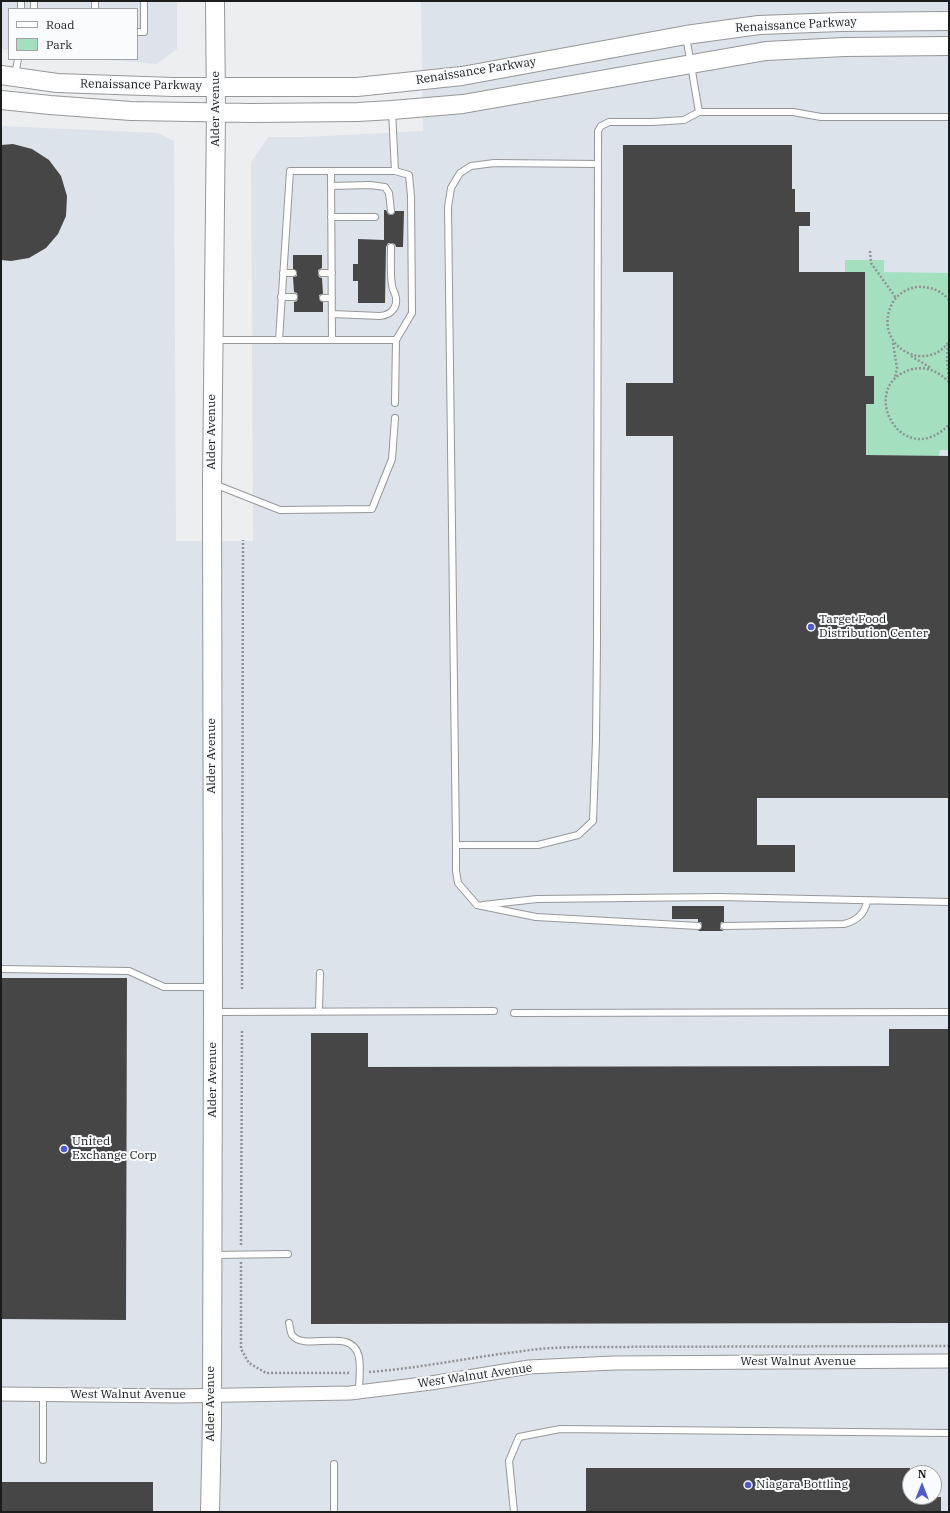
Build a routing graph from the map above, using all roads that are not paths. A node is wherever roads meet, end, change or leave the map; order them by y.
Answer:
1 (144, 1) edge
2 (215, 1) edge
3 (949, 21) edge
4 (138, 32) edge
5 (686, 35) junction
6 (949, 46) edge
7 (17, 60) edge
8 (690, 64) junction
9 (8, 76) edge
10 (216, 87) junction
11 (1, 100) edge
12 (392, 110) junction
13 (216, 112) junction
14 (699, 112) junction
15 (949, 117) edge
16 (598, 164) junction
17 (331, 171) junction
18 (395, 171) junction
19 (331, 186) junction
20 (391, 211) dead end
21 (375, 216) dead end
22 (331, 217) junction
23 (391, 247) dead end
24 (283, 273) junction
25 (293, 273) dead end
26 (322, 273) dead end
27 (332, 273) junction
28 (282, 297) junction
29 (294, 297) dead end
30 (323, 298) dead end
31 (332, 298) junction
32 (332, 314) junction
33 (213, 340) junction
34 (279, 340) junction
35 (332, 340) junction
36 (396, 340) junction
37 (395, 403) dead end
38 (395, 418) dead end
39 (212, 483) junction
40 (456, 845) junction
41 (867, 901) junction
42 (949, 902) edge
43 (477, 905) junction
44 (698, 926) dead end
45 (724, 926) dead end
46 (1, 969) edge
47 (320, 973) dead end
48 (213, 987) junction
49 (319, 1011) junction
50 (213, 1012) junction
51 (494, 1012) dead end
52 (949, 1012) edge
53 (514, 1013) dead end
54 (288, 1254) dead end
55 (212, 1255) junction
56 (289, 1323) dead end
57 (949, 1361) edge
58 (359, 1391) junction
59 (1, 1394) edge
60 (43, 1395) junction
61 (212, 1396) junction
62 (949, 1433) edge
63 (43, 1460) dead end
64 (334, 1464) dead end
65 (210, 1512) edge
66 (334, 1512) edge
67 (514, 1512) edge

1 - 4 lane
2 - 10 street, Alder Avenue
3 - 5 street, Renaissance Parkway
5 - 8 lane
5 - 10 street, Renaissance Parkway
6 - 8 street, Renaissance Parkway
7 - 9 lane
8 - 12 street, Renaissance Parkway
8 - 14 lane
9 - 10 street, Renaissance Parkway
10 - 13 street, Alder Avenue
11 - 13 street, Renaissance Parkway
12 - 13 street, Renaissance Parkway
12 - 18 lane
13 - 33 street, Alder Avenue
14 - 15 lane
14 - 16 lane
16 - 40 lane
16 - 40 lane
17 - 18 lane
17 - 19 lane
17 - 24 lane
18 - 36 lane
19 - 20 lane
19 - 22 lane
21 - 22 lane
22 - 27 lane
23 - 32 lane
24 - 25 lane
24 - 28 lane
26 - 27 lane
27 - 31 lane
28 - 29 lane
28 - 34 lane
30 - 31 lane
31 - 32 lane
32 - 35 lane
33 - 34 lane
33 - 39 street, Alder Avenue
34 - 35 lane
35 - 36 lane
36 - 37 lane
38 - 39 lane
39 - 48 street, Alder Avenue
40 - 43 lane
41 - 42 lane
41 - 43 lane
41 - 45 lane
43 - 44 lane
46 - 48 lane
47 - 49 lane
48 - 50 street, Alder Avenue
49 - 50 lane
49 - 51 lane
50 - 55 street, Alder Avenue
52 - 53 lane
54 - 55 lane
55 - 61 street, Alder Avenue
56 - 58 lane
57 - 58 street, West Walnut Avenue
58 - 61 street, West Walnut Avenue
59 - 60 street, West Walnut Avenue
60 - 61 street, West Walnut Avenue
60 - 63 lane
61 - 65 street, Alder Avenue
62 - 67 lane
64 - 66 lane

